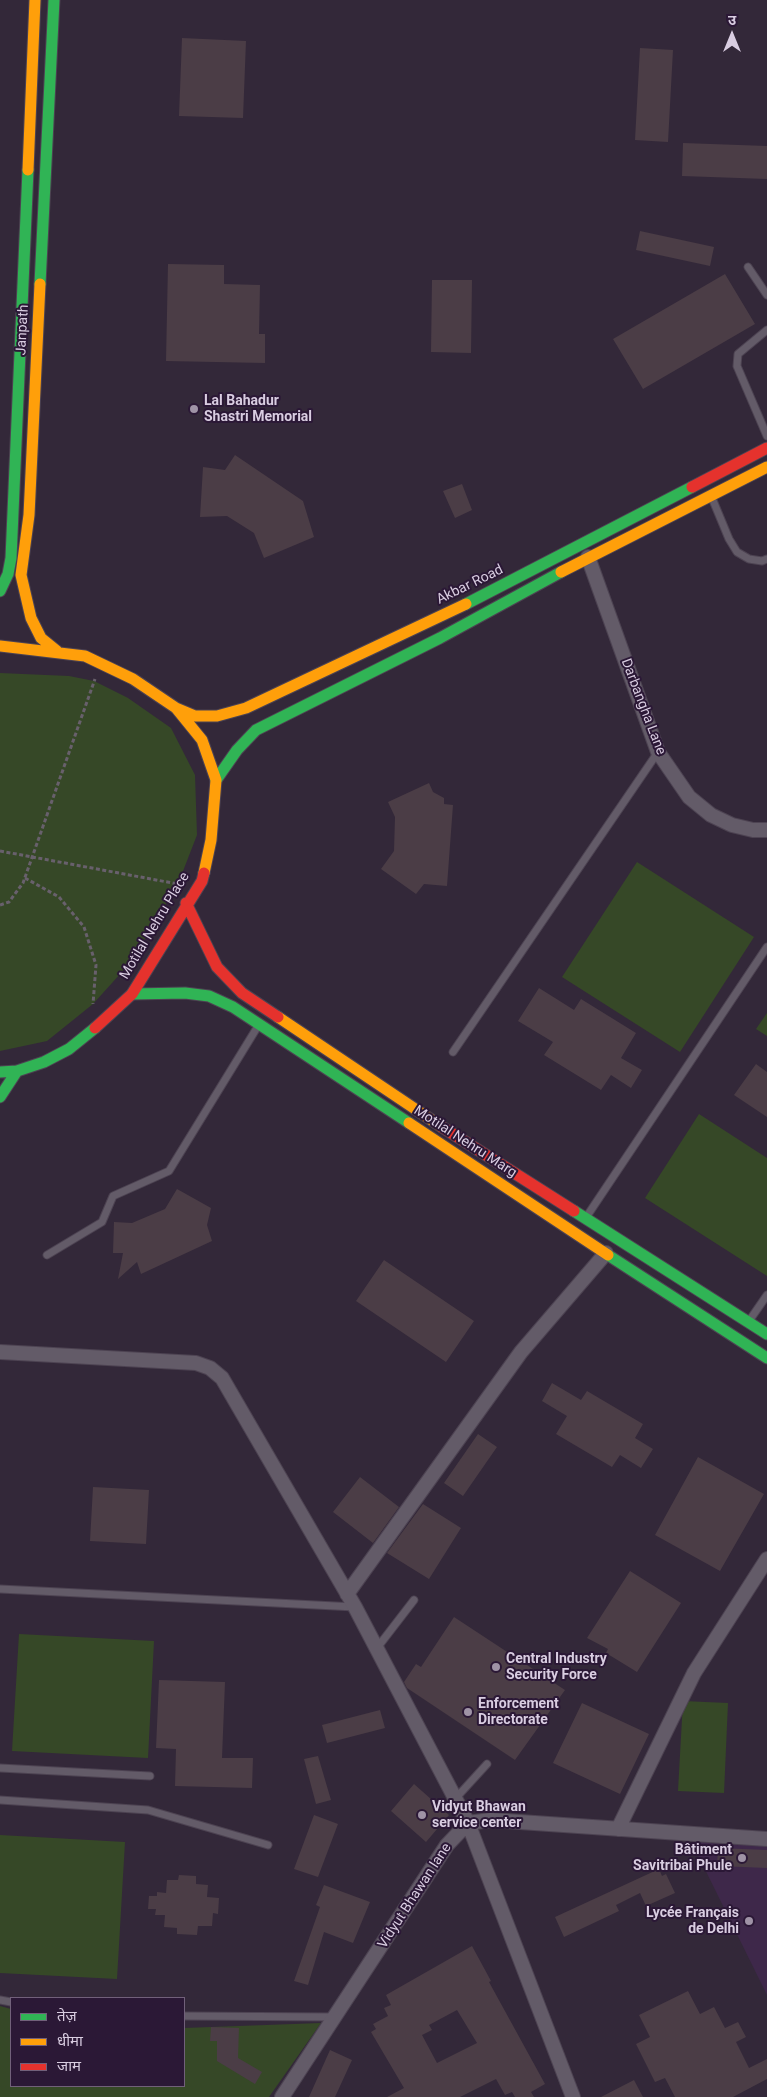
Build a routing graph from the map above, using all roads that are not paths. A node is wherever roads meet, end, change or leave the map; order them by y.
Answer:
1 (35, 0) edge
2 (54, 0) edge
3 (748, 267) dead end
4 (767, 294) edge
5 (767, 330) edge
6 (767, 436) edge
7 (767, 448) edge
8 (767, 467) edge
9 (711, 495) junction
10 (588, 557) junction
11 (767, 559) edge
12 (0, 591) edge
13 (0, 646) edge
14 (57, 651) junction
15 (176, 708) junction
16 (658, 752) junction
17 (216, 780) junction
18 (767, 830) edge
19 (186, 903) junction
20 (767, 947) edge
21 (132, 994) junction
22 (259, 1025) junction
23 (453, 1052) dead end
24 (17, 1071) junction
25 (0, 1072) edge
26 (0, 1097) edge
27 (585, 1219) junction
28 (576, 1233) junction
29 (606, 1252) junction
30 (47, 1255) dead end
31 (767, 1296) edge
32 (742, 1331) junction
33 (767, 1334) edge
34 (0, 1352) edge
35 (763, 1353) edge
36 (767, 1559) edge
37 (0, 1589) edge
38 (347, 1594) junction
39 (414, 1600) dead end
40 (355, 1607) junction
41 (377, 1648) junction
42 (486, 1764) dead end
43 (0, 1768) edge
44 (150, 1776) dead end
45 (455, 1799) junction
46 (0, 1800) edge
47 (468, 1823) junction
48 (618, 1829) junction
49 (767, 1839) edge
50 (268, 1845) dead end
51 (185, 2016) edge
52 (336, 2017) junction
53 (282, 2097) edge
54 (573, 2097) edge

1 - 12 main road, Janpath
2 - 14 main road, Janpath
3 - 4 lane
5 - 6 lane
7 - 15 main road, Akbar Road
8 - 9 main road
9 - 10 main road
9 - 11 lane
10 - 16 street, Darbangha Lane
10 - 17 main road
13 - 14 main road, Motilal Nehru Place
14 - 15 main road, Motilal Nehru Place
15 - 17 main road, Motilal Nehru Place
16 - 18 street, Darbangha Lane
16 - 23 lane
17 - 19 main road, Motilal Nehru Place
19 - 21 main road, Motilal Nehru Place
19 - 27 main road, Motilal Nehru Marg
20 - 27 lane
21 - 22 main road, Motilal Nehru Marg
21 - 24 main road, Motilal Nehru Place
22 - 28 main road, Motilal Nehru Marg
22 - 30 lane
24 - 25 main road, Motilal Nehru Place
24 - 26 main road
27 - 28 lane
27 - 32 main road, Motilal Nehru Marg
28 - 29 main road, Motilal Nehru Marg
29 - 32 main road, Motilal Nehru Marg
29 - 38 street
31 - 32 lane
32 - 33 main road, Motilal Nehru Marg
32 - 35 main road, Motilal Nehru Marg
34 - 38 street
36 - 48 street
37 - 40 lane
38 - 40 street
39 - 41 lane
40 - 41 street
41 - 45 street
42 - 45 lane
43 - 44 lane
45 - 47 street
46 - 50 lane
47 - 48 street
47 - 52 street, Vidyut Bhawan lane
47 - 54 street
48 - 49 street
51 - 52 lane
52 - 53 street, Vidyut Bhawan lane

